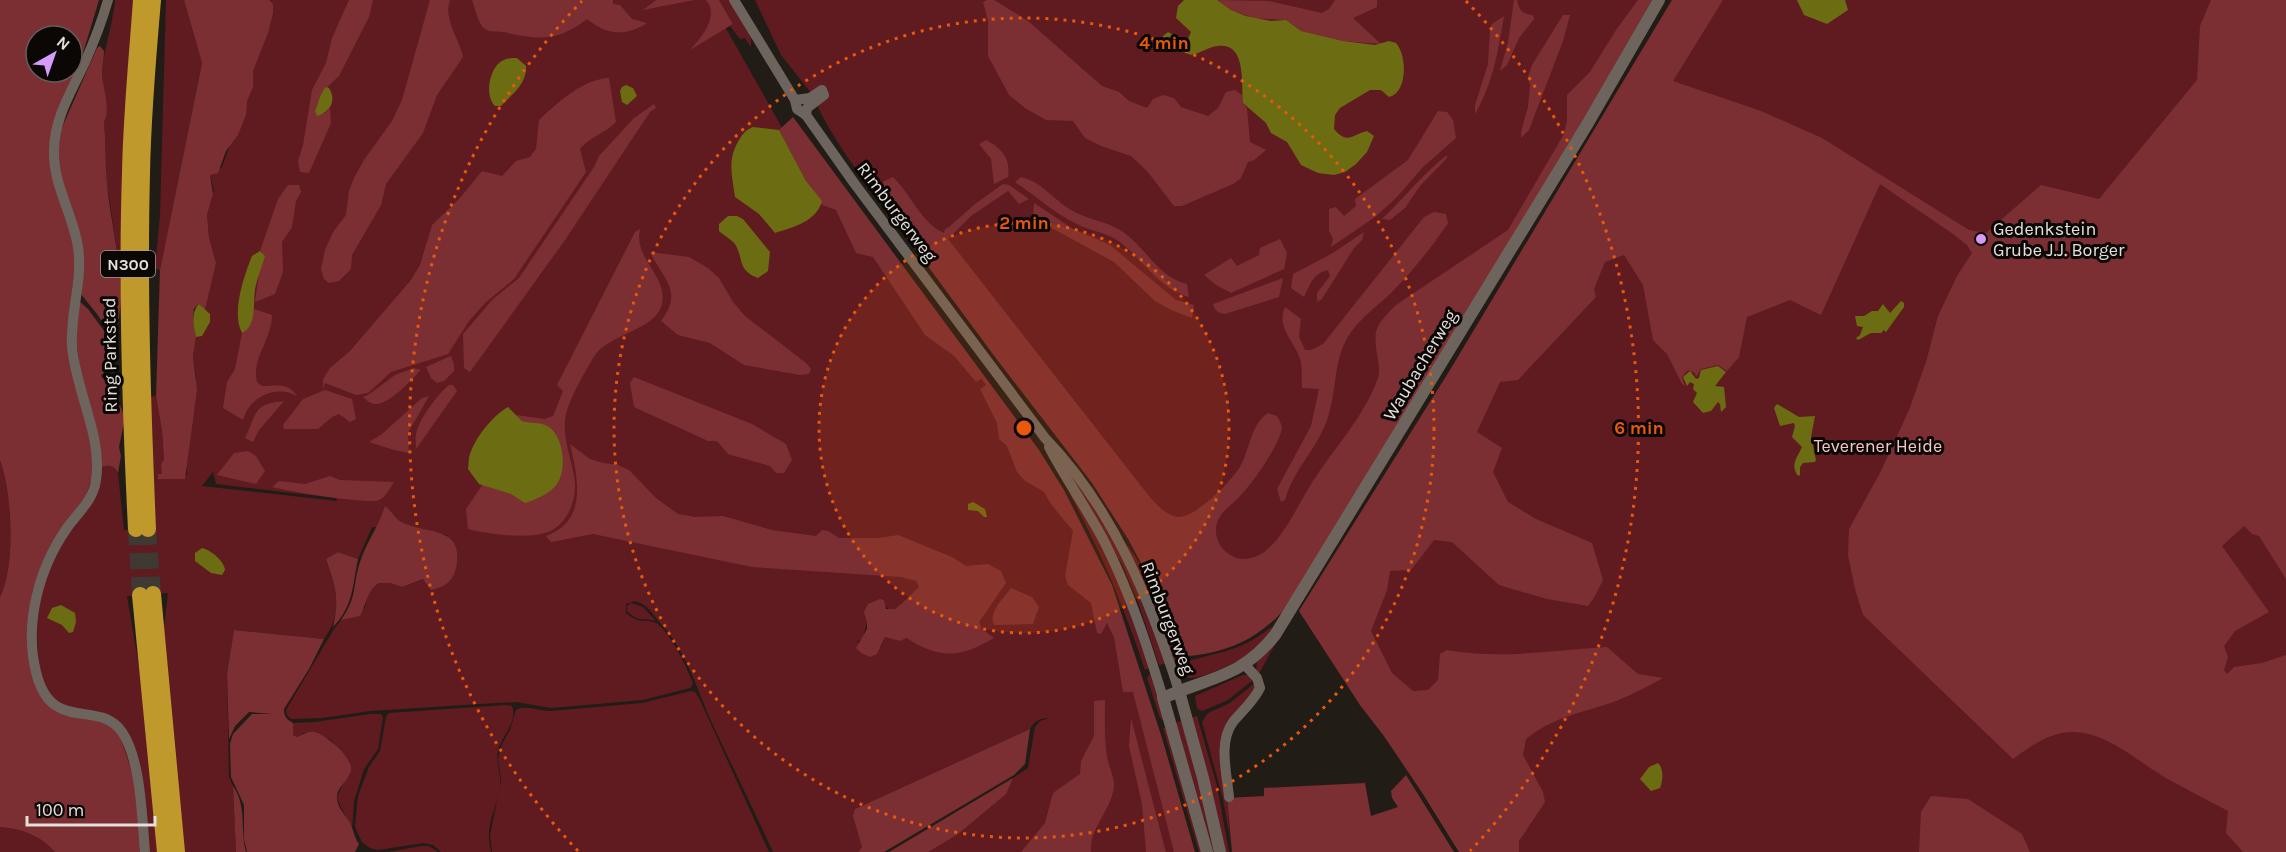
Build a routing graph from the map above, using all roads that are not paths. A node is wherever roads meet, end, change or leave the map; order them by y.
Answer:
1 (108, 0) edge
2 (141, 0) edge
3 (153, 0) edge
4 (734, 0) edge
5 (1659, 0) edge
6 (795, 100) junction
7 (806, 115) junction
8 (1045, 438) junction
9 (1245, 665) junction
10 (1179, 691) junction
11 (1163, 698) junction
12 (1229, 797) dead end
13 (146, 852) edge
14 (165, 852) edge
15 (177, 852) edge
16 (1207, 852) edge
17 (1220, 852) edge

1 - 13 street
2 - 3 highway, Ring Parkstad / N300
4 - 6 street, Rimburgerweg
5 - 9 street, Waubacherweg
6 - 7 street, Rimburgerweg
6 - 7 street
7 - 8 street, Rimburgerweg
8 - 10 street, Rimburgerweg
8 - 11 street, Rimburgerweg
9 - 10 street, Waubacherweg
9 - 12 street
10 - 11 street, Waubacherweg
10 - 17 street
11 - 16 street
14 - 15 highway

